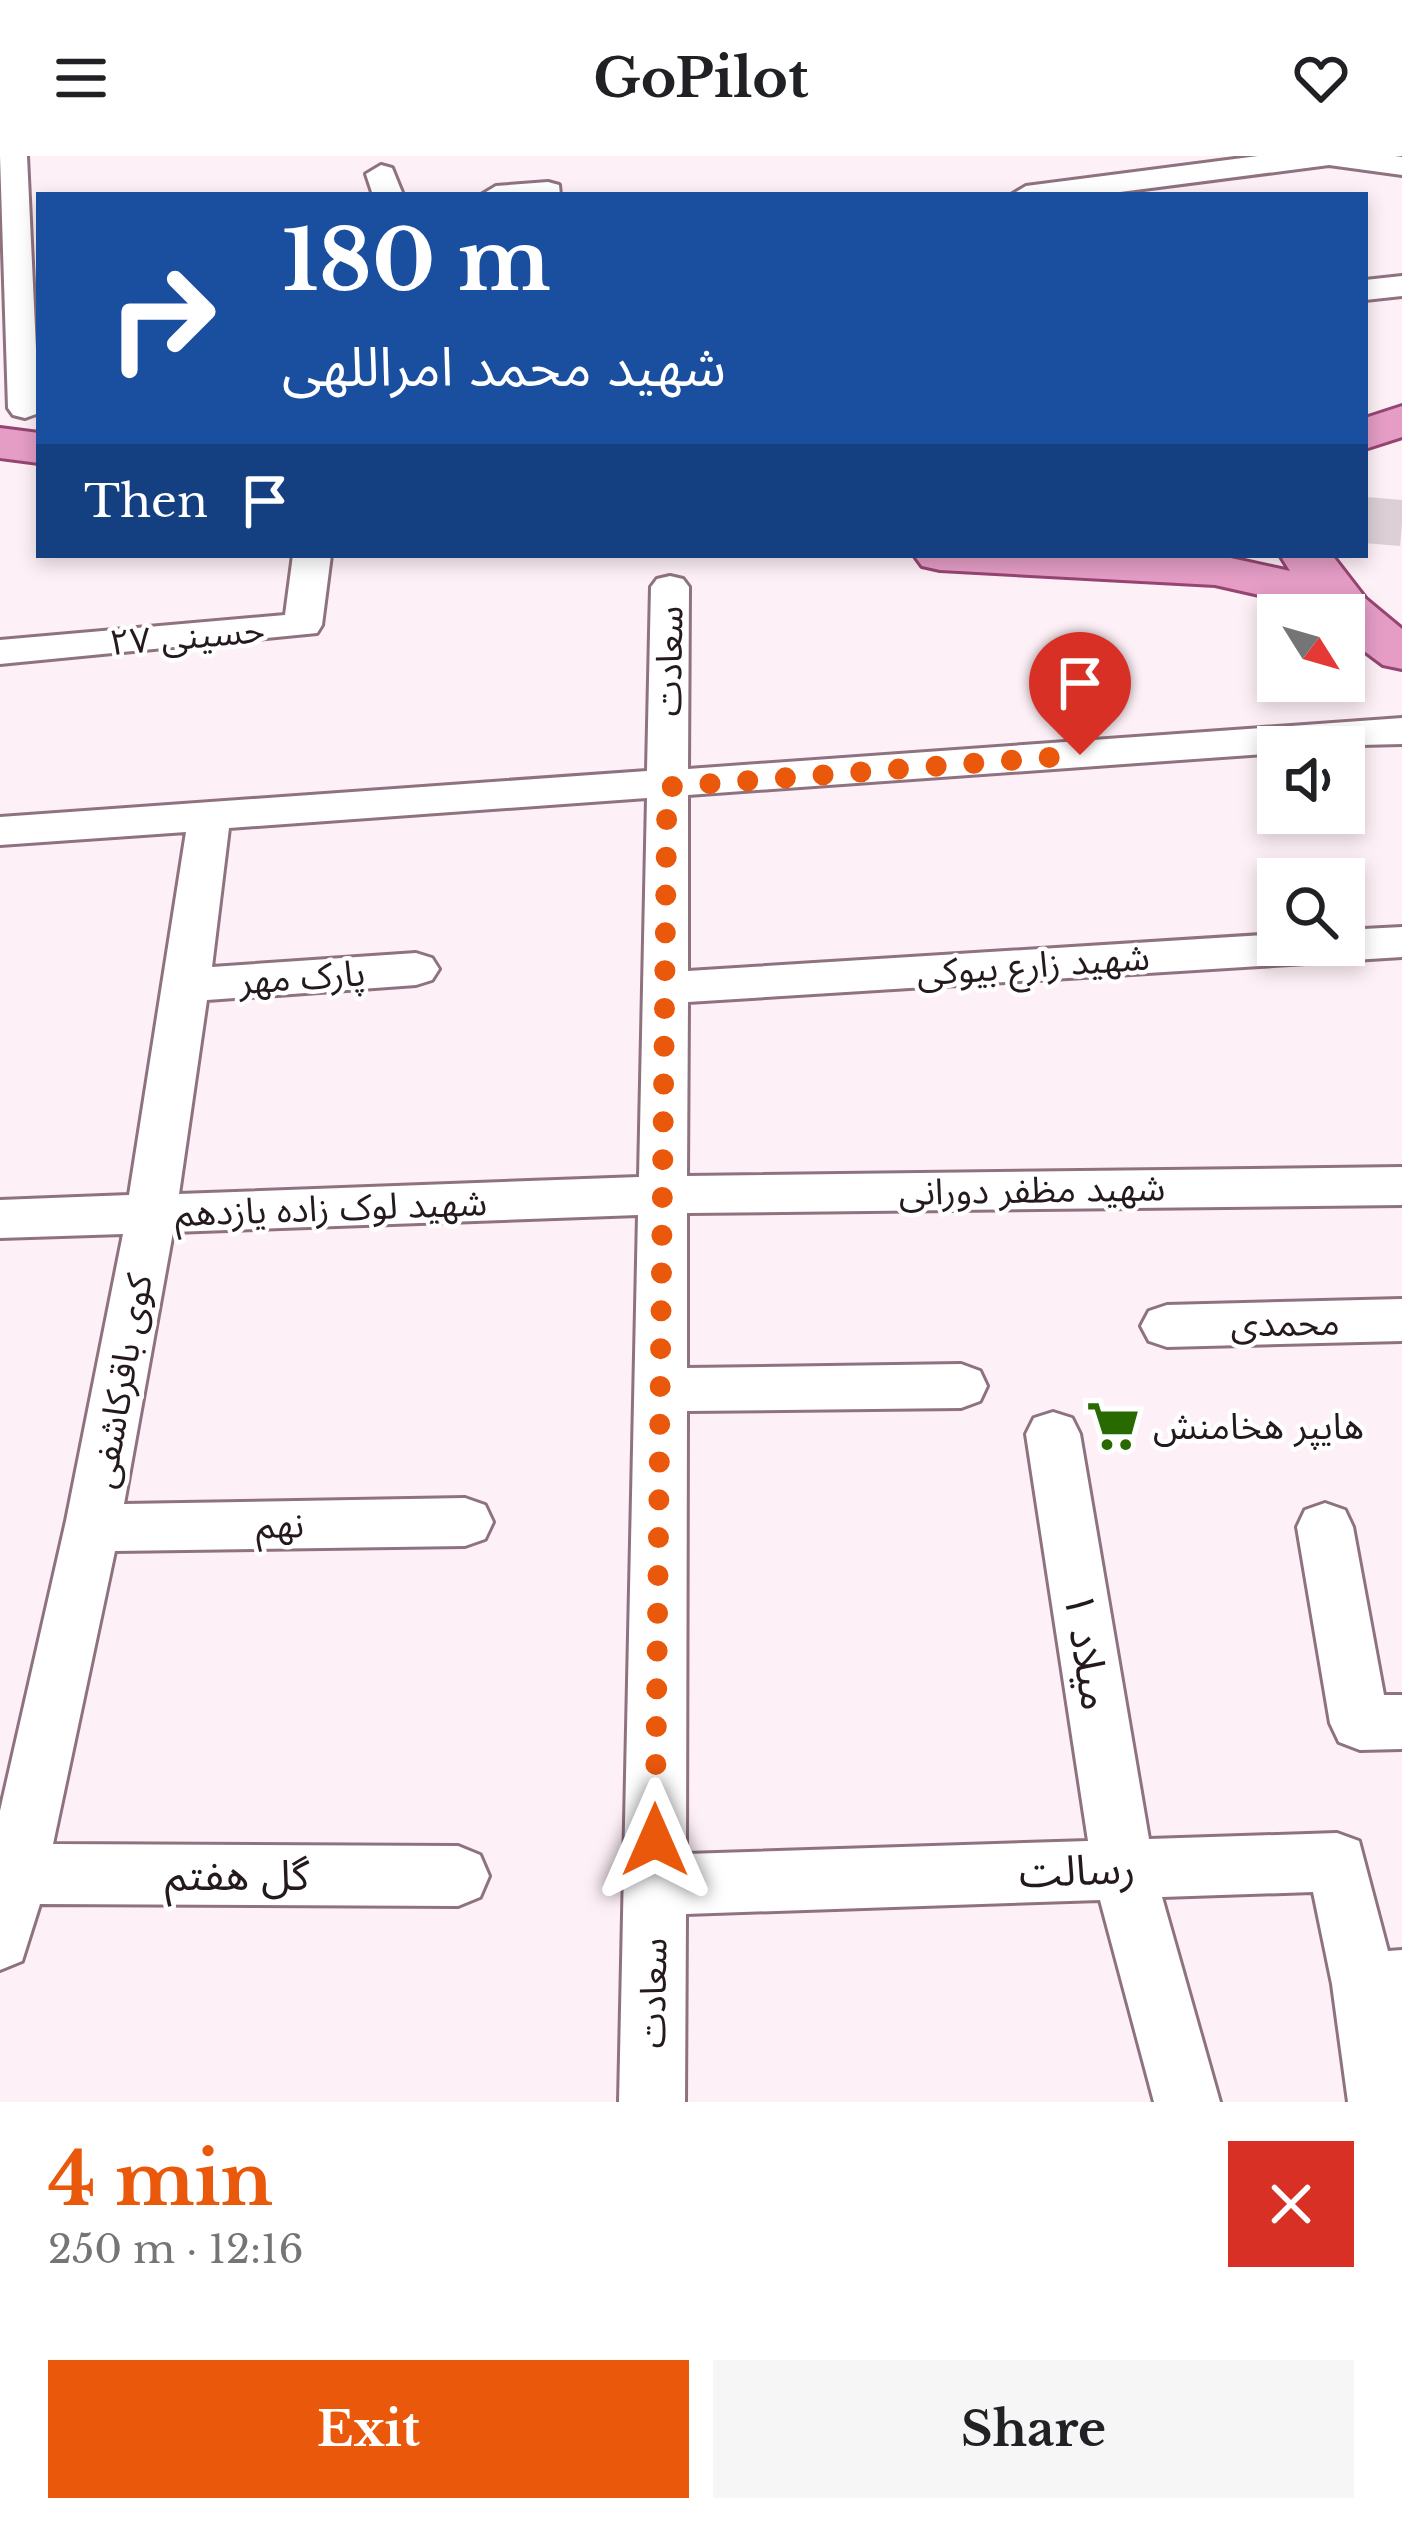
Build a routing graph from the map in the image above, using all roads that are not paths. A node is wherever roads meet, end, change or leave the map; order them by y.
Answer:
1 (12, 156) edge
2 (1329, 156) edge
3 (532, 160) dead end
4 (1402, 166) edge
5 (548, 192) edge
6 (1049, 192) edge
7 (1402, 286) edge
8 (1368, 290) edge
9 (1402, 419) edge
10 (21, 423) edge
11 (1368, 434) edge
12 (312, 558) edge
13 (1062, 558) edge
14 (1224, 562) edge
15 (1317, 575) edge
16 (670, 587) dead end
17 (0, 652) edge
18 (1402, 653) edge
19 (1402, 731) edge
20 (667, 787) junction
21 (209, 818) junction
22 (0, 831) edge
23 (1402, 942) edge
24 (416, 969) dead end
25 (188, 985) junction
26 (664, 988) junction
27 (1402, 1186) edge
28 (662, 1195) junction
29 (150, 1216) junction
30 (0, 1219) edge
31 (1402, 1320) edge
32 (1167, 1326) dead end
33 (961, 1386) dead end
34 (660, 1390) junction
35 (1053, 1434) dead end
36 (465, 1522) dead end
37 (1324, 1527) dead end
38 (94, 1528) junction
39 (1402, 1722) edge
40 (1124, 1869) junction
41 (16, 1874) junction
42 (458, 1876) dead end
43 (655, 1885) junction
44 (0, 1939) edge
45 (1383, 1983) edge
46 (652, 2102) edge
47 (1187, 2102) edge
48 (1382, 2102) edge

1 - 10 street
2 - 4 street
2 - 6 street
3 - 5 street
7 - 8 street
9 - 11 main road
12 - 17 street, حسینی ۲۷
13 - 14 main road
14 - 15 main road
15 - 18 main road
16 - 20 street, سعادت
19 - 20 street
20 - 21 street
20 - 26 street, سعادت
21 - 22 street
21 - 25 street, کوی باقرکاشفی
23 - 26 street, شهید زارع بیوکی
24 - 25 street, پارک مهر
25 - 29 street, کوی باقرکاشفی
26 - 28 street, سعادت
27 - 28 street, شهید مظفر دورانی
28 - 29 street, شهید لوک زاده یازدهم
28 - 34 street, سعادت
29 - 30 street, شهید لوک زاده یازدهم
29 - 38 street, کوی باقرکاشفی
31 - 32 street, محمدی
33 - 34 street
34 - 43 street, سعادت
35 - 40 street, میلاد ۱
36 - 38 street, نهم
37 - 39 street
38 - 41 street, کوی باقرکاشفی
40 - 43 street, رسالت
40 - 45 street, رسالت
40 - 47 street, میلاد ۱
41 - 42 street, گل هفتم
41 - 44 street, کوی باقرکاشفی
43 - 46 street, سعادت
45 - 48 street

